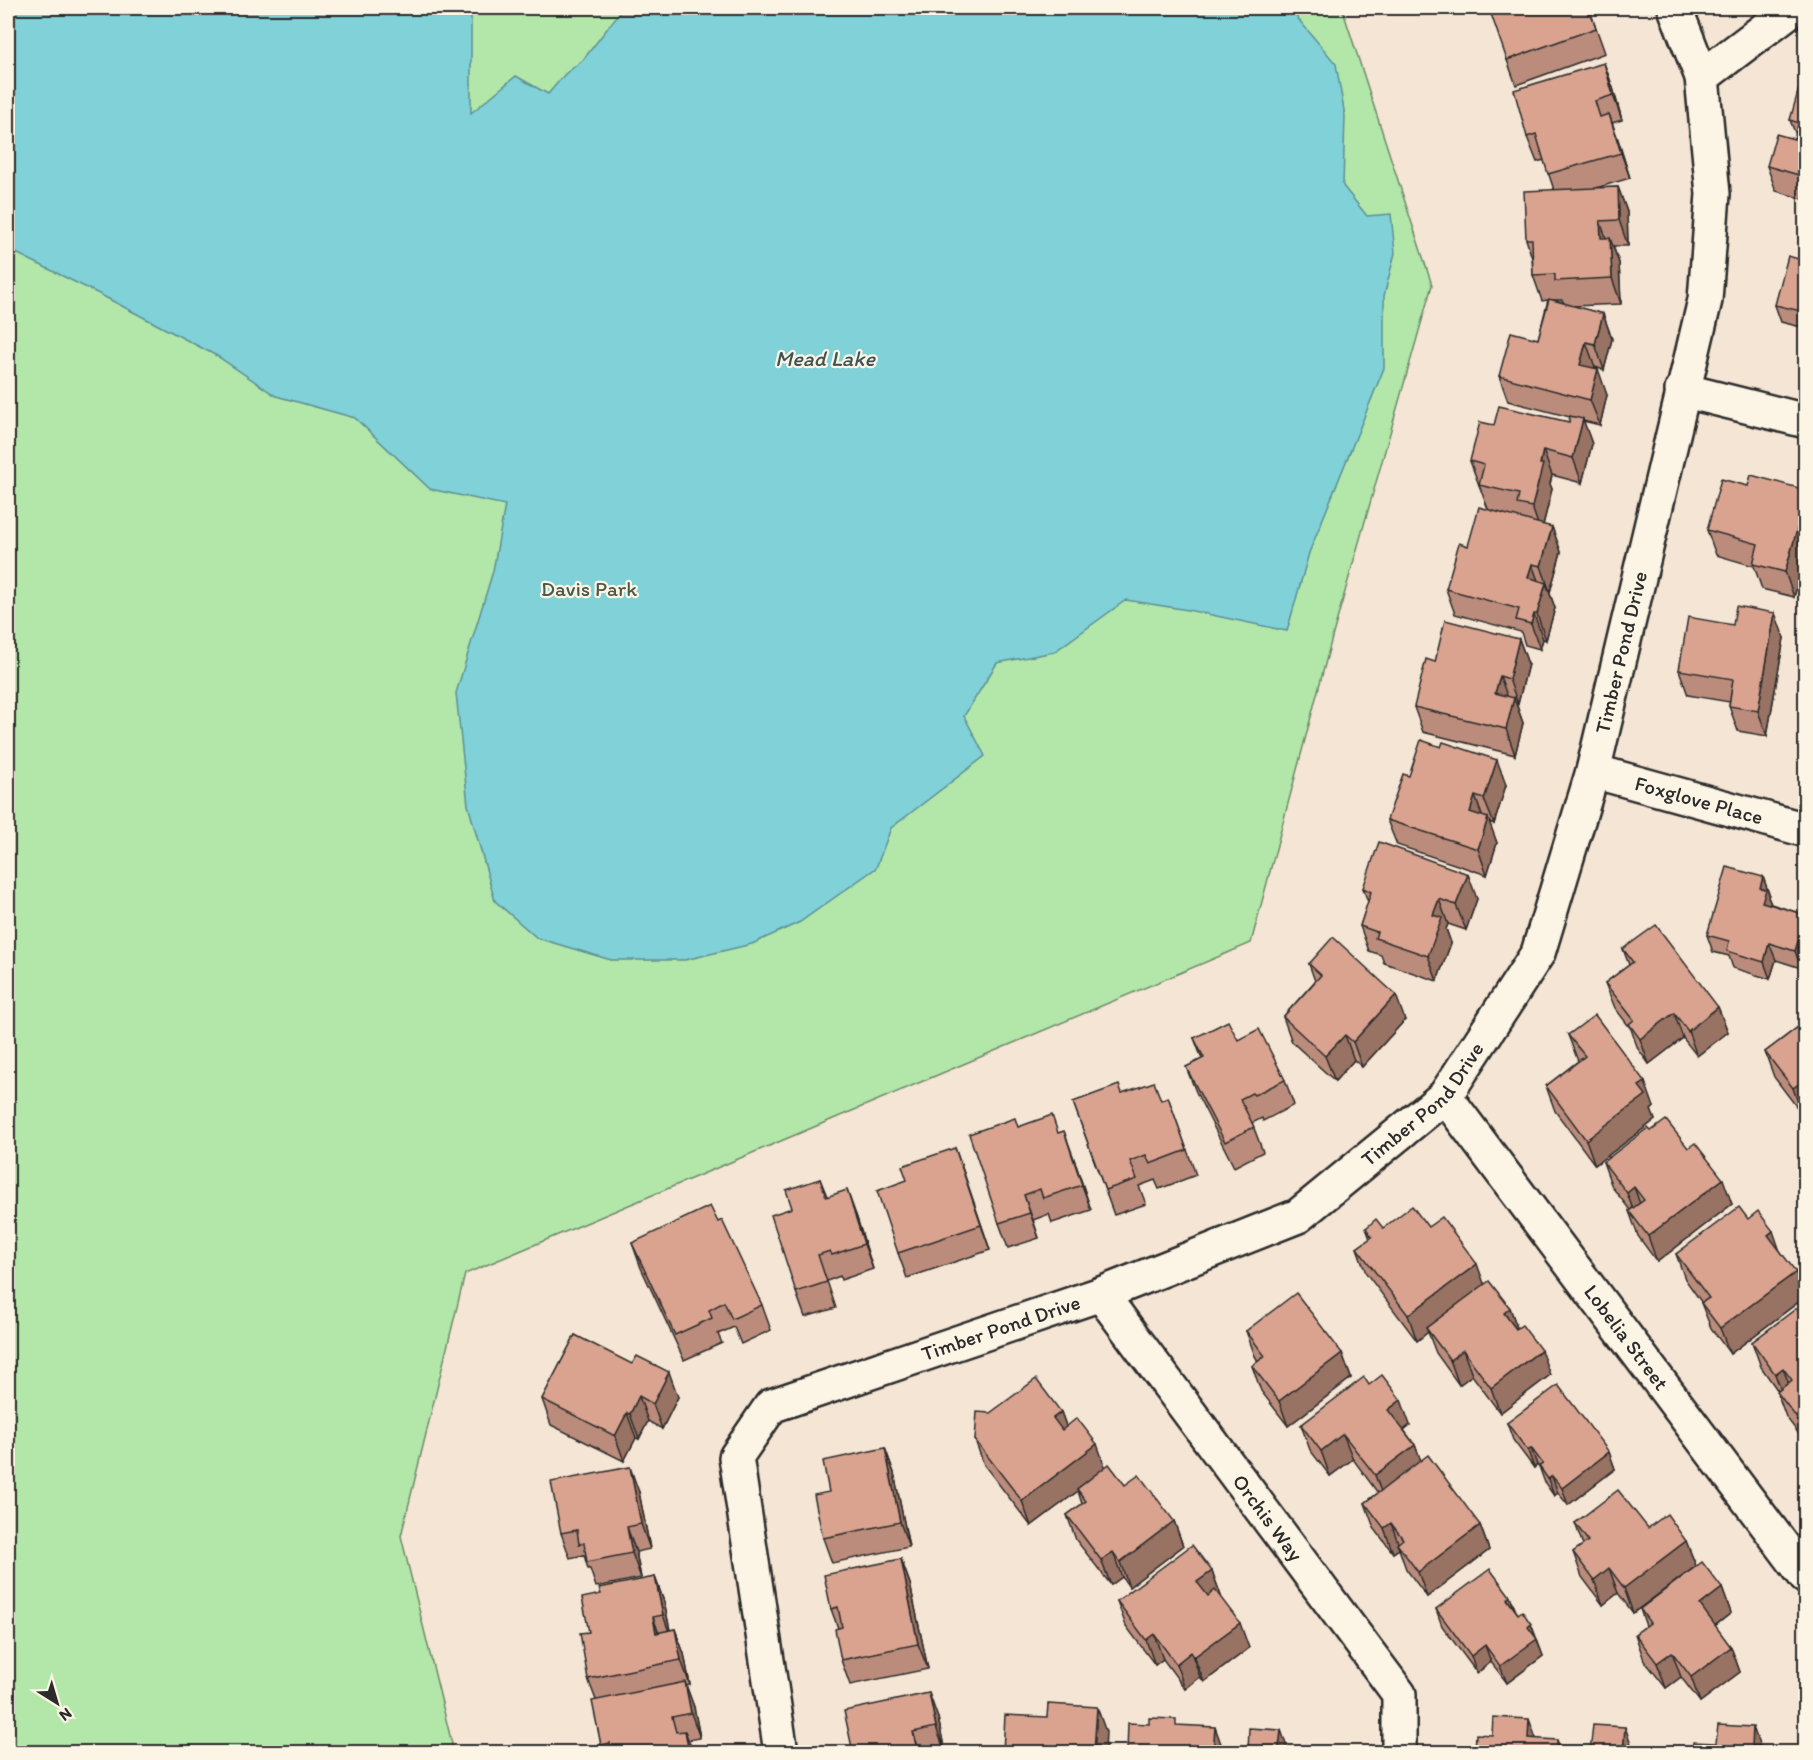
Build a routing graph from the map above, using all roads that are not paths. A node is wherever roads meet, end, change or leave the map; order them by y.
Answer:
1 (1675, 8) edge
2 (1793, 8) edge
3 (1702, 77) junction
4 (1682, 390) junction
5 (1806, 421) edge
6 (1593, 771) junction
7 (1806, 830) edge
8 (1445, 1096) junction
9 (1101, 1294) junction
10 (1806, 1577) edge
11 (781, 1752) edge
12 (1399, 1752) edge

1 - 3 street, Timber Pond Drive
2 - 3 street
3 - 4 street, Timber Pond Drive
4 - 5 street
4 - 6 street, Timber Pond Drive
6 - 7 street, Foxglove Place
6 - 8 street, Timber Pond Drive
8 - 9 street, Timber Pond Drive
8 - 10 street, Lobelia Street
9 - 11 street, Timber Pond Drive
9 - 12 street, Orchis Way

